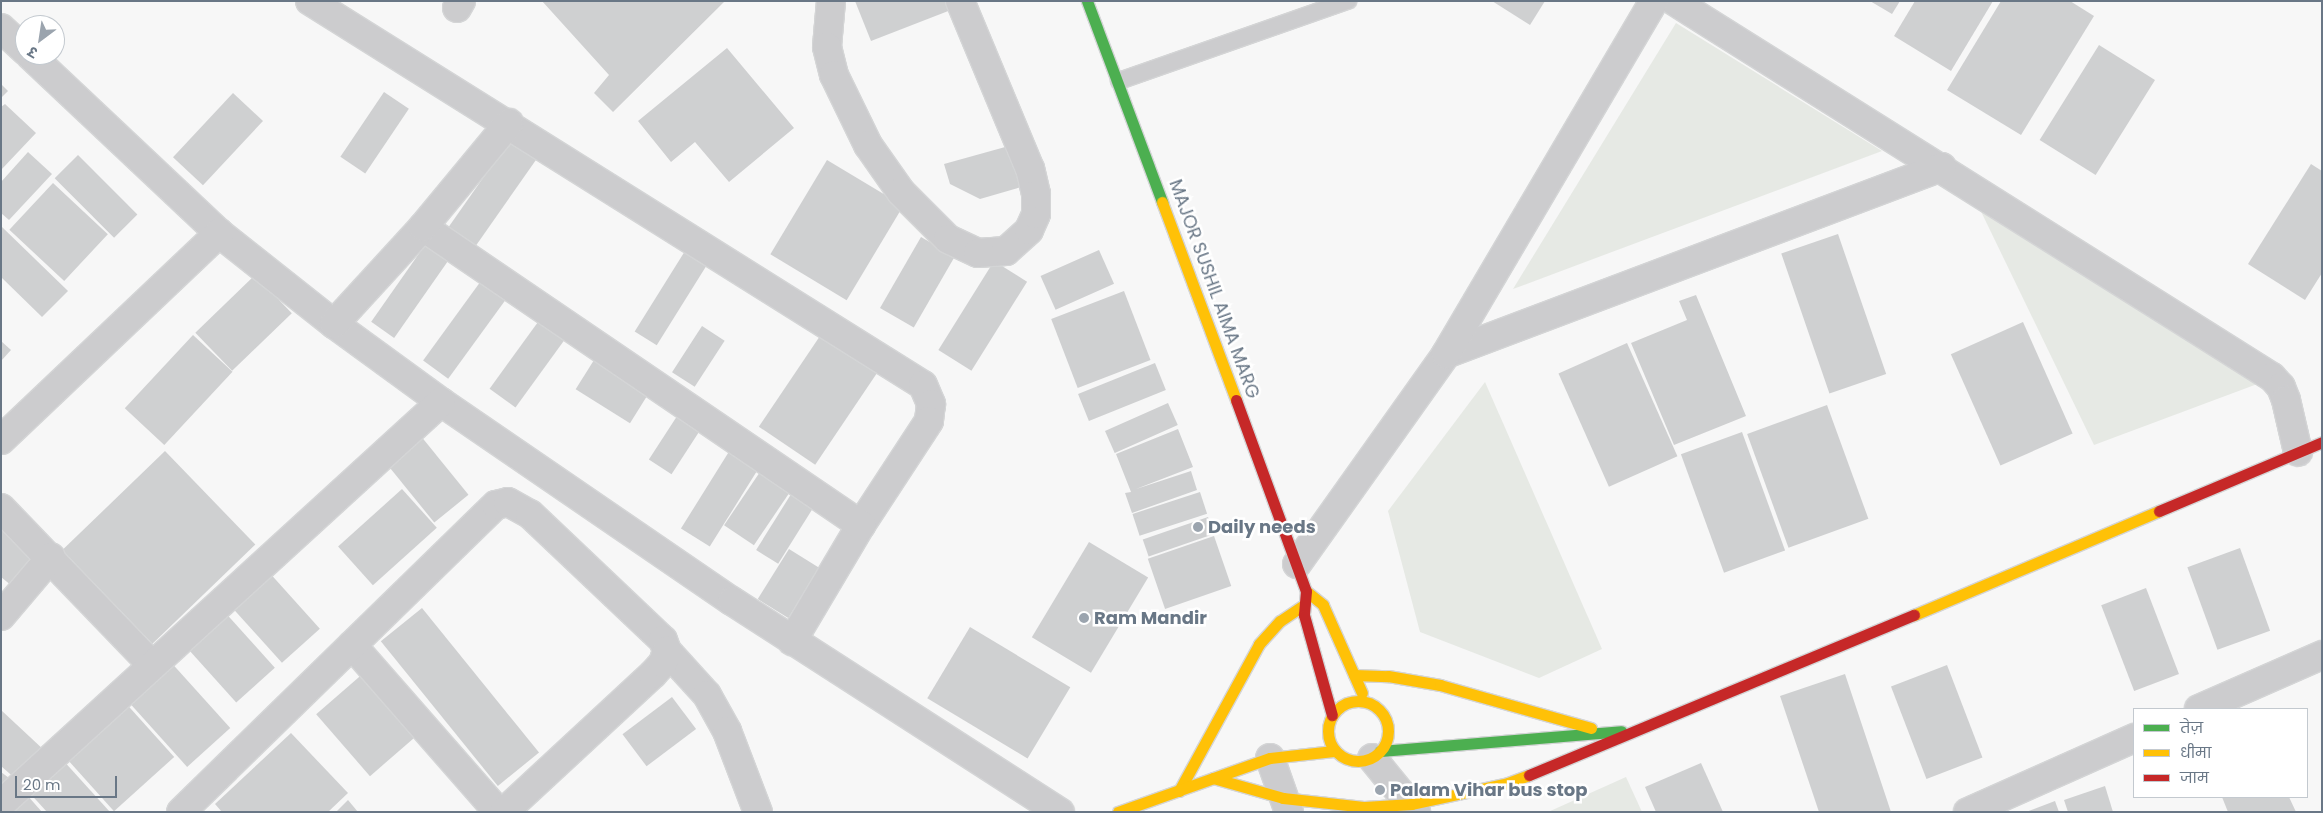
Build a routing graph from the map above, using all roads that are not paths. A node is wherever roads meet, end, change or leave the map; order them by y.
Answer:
1 (310, 1) edge
2 (831, 1) edge
3 (960, 1) edge
4 (1087, 1) edge
5 (1348, 1) edge
6 (1654, 1) edge
7 (1674, 1) edge
8 (1311, 8) edge
9 (1, 28) edge
10 (15, 41) edge
11 (41, 65) edge
12 (1119, 81) junction
13 (509, 123) junction
14 (1942, 168) junction
15 (423, 227) junction
16 (219, 232) junction
17 (334, 324) junction
18 (1446, 354) junction
19 (441, 402) junction
20 (1, 440) edge
21 (2310, 447) edge
22 (1, 508) edge
23 (861, 525) junction
24 (50, 557) junction
25 (1297, 564) junction
26 (1306, 591) junction
27 (1305, 604) junction
28 (1, 616) edge
29 (792, 641) junction
30 (352, 645) junction
31 (667, 651) junction
32 (2322, 655) edge
33 (151, 664) junction
34 (1354, 675) junction
35 (1366, 702) junction
36 (2201, 708) edge
37 (1332, 715) junction
38 (1637, 730) junction
39 (1604, 731) junction
40 (2133, 738) edge
41 (1334, 751) junction
42 (1376, 755) junction
43 (1270, 758) junction
44 (1213, 778) junction
45 (1179, 791) junction
46 (1, 804) edge
47 (1286, 805) edge
48 (1414, 808) edge
49 (185, 810) edge
50 (498, 812) edge
51 (504, 812) edge
52 (758, 812) edge
53 (1060, 812) edge
54 (1118, 812) edge
55 (1968, 812) edge

1 - 13 street
2 - 3 street
4 - 12 street, MAJOR SUSHIL AIMA MARG
5 - 8 lane
6 - 18 street
7 - 14 street
8 - 12 lane
9 - 10 street
11 - 16 street
12 - 25 street, MAJOR SUSHIL AIMA MARG
13 - 15 street
13 - 23 street
14 - 18 street
14 - 21 street
15 - 17 street
15 - 23 street
16 - 17 street
16 - 20 street
17 - 19 street
18 - 25 street
19 - 29 street
19 - 33 street
21 - 38 street
22 - 24 street
23 - 29 street
24 - 28 street
24 - 33 street
25 - 26 street, MAJOR SUSHIL AIMA MARG
26 - 27 street, MAJOR SUSHIL AIMA MARG
26 - 34 street, MAJOR SUSHIL AIMA MARG
27 - 37 street, MAJOR SUSHIL AIMA MARG
27 - 45 street
29 - 53 street
30 - 31 street
30 - 49 street
30 - 50 street
31 - 51 street
31 - 52 street
32 - 36 street
33 - 46 street
34 - 35 street, MAJOR SUSHIL AIMA MARG
34 - 39 street
35 - 37 street
35 - 42 street
37 - 41 street
38 - 39 street
38 - 48 street
39 - 42 street
40 - 55 street
41 - 42 street
41 - 43 street
42 - 48 street
43 - 44 street
43 - 47 street
44 - 45 street
44 - 47 street
45 - 54 street
47 - 48 street

